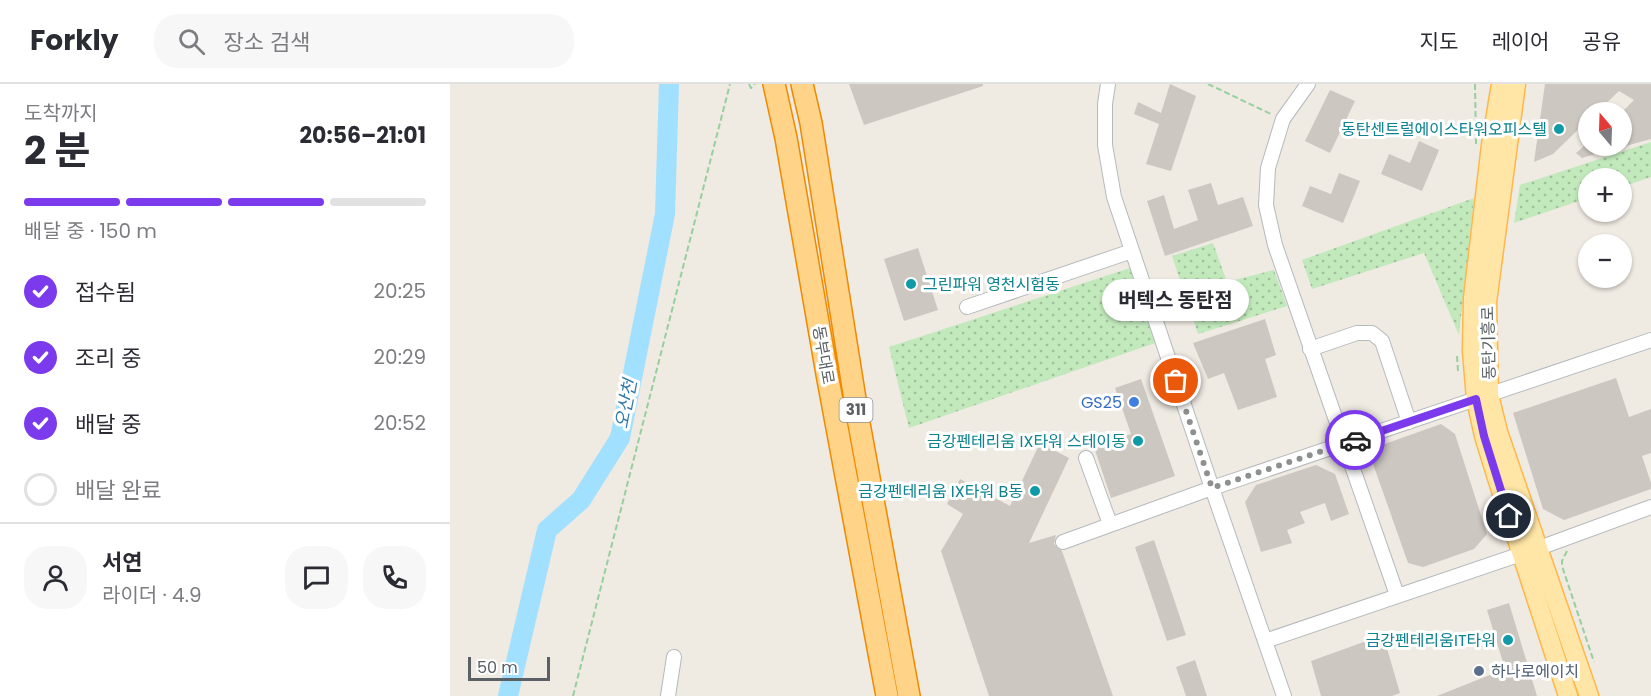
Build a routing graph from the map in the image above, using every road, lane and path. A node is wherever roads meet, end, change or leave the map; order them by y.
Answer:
1 (730, 84) edge
2 (755, 84) edge
3 (774, 84) edge
4 (802, 84) edge
5 (1108, 84) edge
6 (1208, 84) edge
7 (1308, 84) edge
8 (1501, 84) edge
9 (1516, 84) edge
10 (750, 86) edge
11 (1283, 119) junction
12 (1132, 251) junction
13 (967, 307) dead end
14 (1651, 340) edge
15 (1310, 349) junction
16 (827, 374) junction
17 (1483, 397) junction
18 (858, 418) junction
19 (1409, 422) junction
20 (1343, 444) junction
21 (1086, 458) dead end
22 (1212, 488) junction
23 (1651, 507) edge
24 (1110, 524) junction
25 (1063, 542) dead end
26 (1572, 547) dead end
27 (1530, 551) junction
28 (1397, 595) junction
29 (1265, 641) junction
30 (674, 657) dead end
31 (1594, 663) dead end
32 (573, 696) edge
33 (668, 696) edge
34 (874, 696) edge
35 (887, 696) edge
36 (909, 696) edge
37 (923, 696) edge
38 (1284, 696) edge
39 (1568, 696) edge
40 (1588, 696) edge

1 - 32 path
2 - 10 path
3 - 16 highway, 동부대로 / 311
4 - 18 highway, 동부대로 / 311
5 - 12 street
6 - 11 path
7 - 11 street
8 - 17 main road, 동탄기흥로
9 - 17 main road, 동탄기흥로
11 - 15 street
12 - 13 street
12 - 22 street
14 - 17 street
15 - 19 street
15 - 20 street
16 - 34 highway
16 - 35 highway, 동부대로 / 311
17 - 19 street
17 - 27 main road, 동탄기흥로
18 - 36 highway, 동부대로 / 311
18 - 37 highway
19 - 20 street
20 - 22 street
20 - 28 street
21 - 24 street
22 - 24 street
22 - 29 street
23 - 27 street
24 - 25 street
26 - 31 path
27 - 28 street
27 - 39 main road, 동탄기흥로
27 - 40 main road, 동탄기흥로
28 - 29 street
29 - 38 street
30 - 33 street

